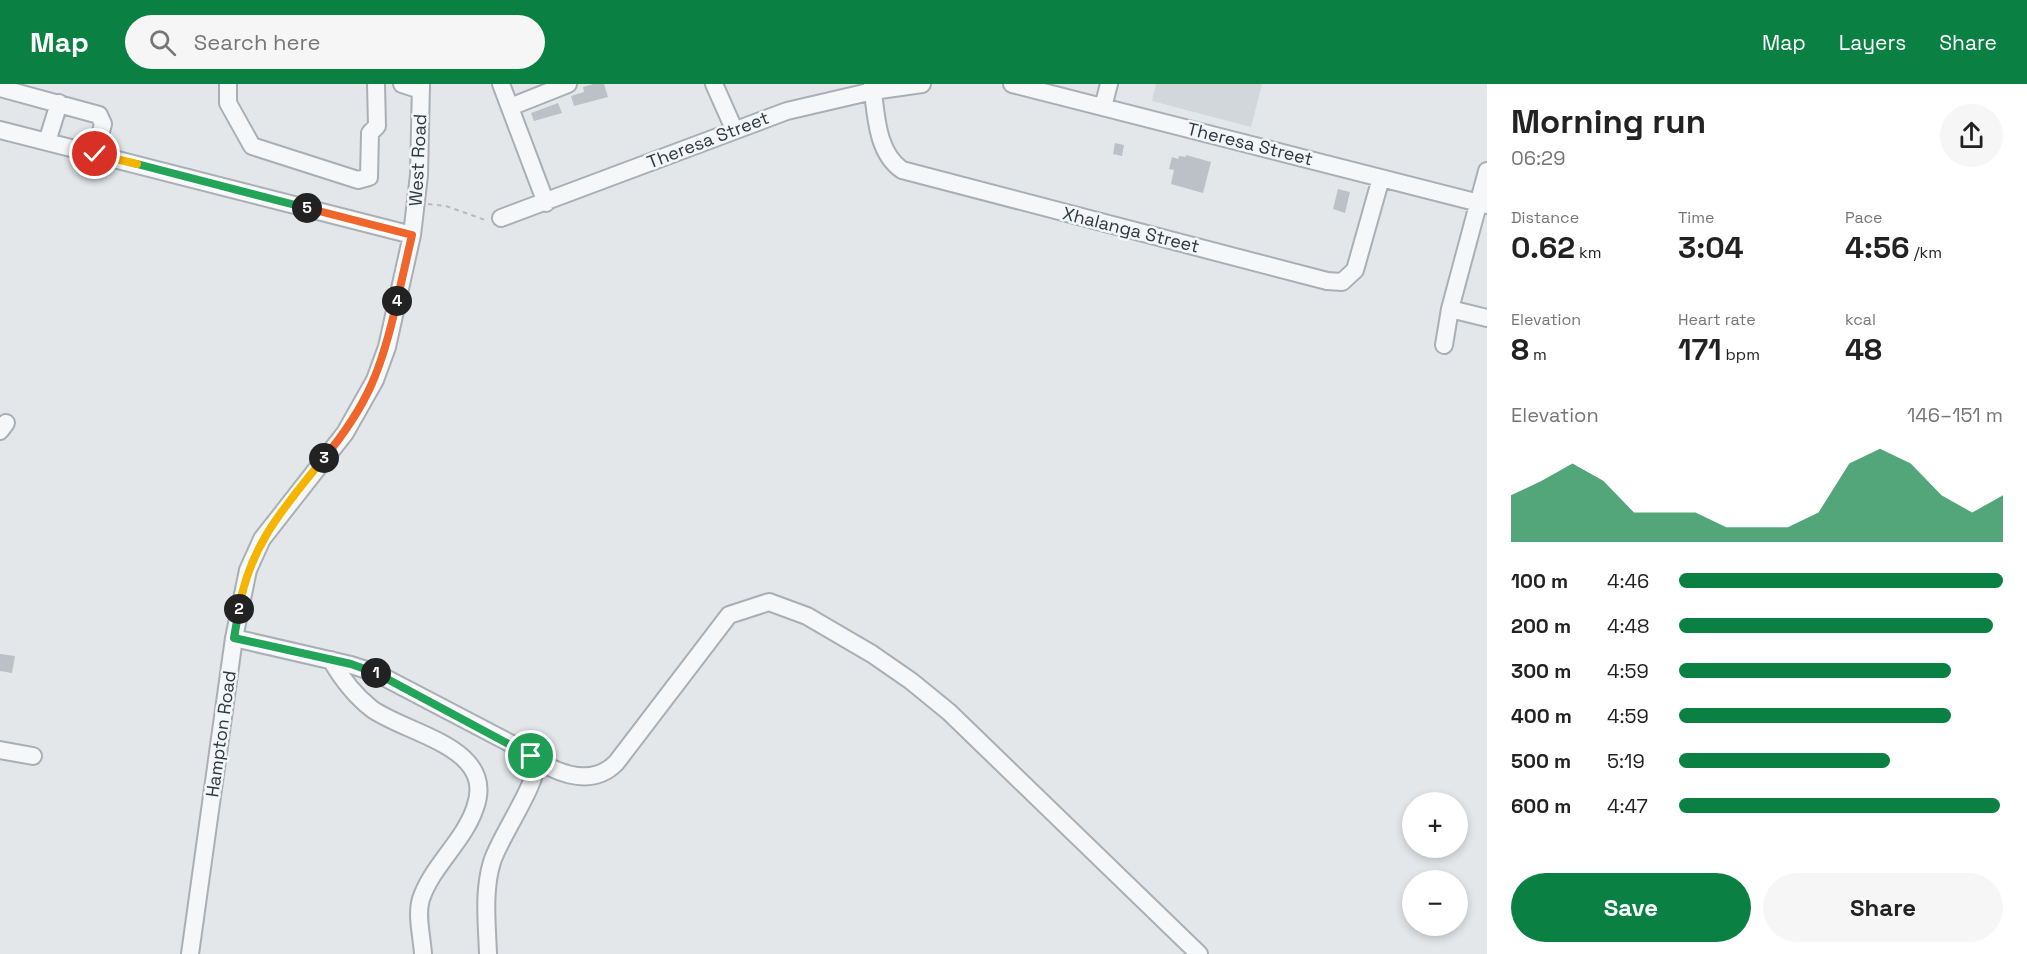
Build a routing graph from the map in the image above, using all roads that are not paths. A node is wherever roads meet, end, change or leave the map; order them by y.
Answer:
1 (228, 84) edge
2 (376, 84) edge
3 (402, 84) edge
4 (501, 84) edge
5 (568, 84) edge
6 (714, 84) edge
7 (922, 84) edge
8 (1109, 84) edge
9 (1019, 85) edge
10 (421, 87) edge
11 (872, 87) edge
12 (0, 88) edge
13 (58, 103) junction
14 (510, 107) junction
15 (1103, 107) junction
16 (734, 129) junction
17 (0, 130) edge
18 (47, 142) junction
19 (95, 154) junction
20 (1487, 171) edge
21 (1381, 178) junction
22 (546, 203) junction
23 (1483, 204) edge
24 (501, 218) road end
25 (412, 235) junction
26 (1450, 309) junction
27 (1487, 318) edge
28 (1444, 345) dead end
29 (234, 638) junction
30 (331, 660) junction
31 (0, 750) edge
32 (33, 756) dead end
33 (536, 761) junction
34 (190, 954) edge
35 (423, 954) edge
36 (488, 954) edge
37 (1199, 954) edge

1 - 2 street
3 - 10 street
4 - 14 street
5 - 14 street
6 - 16 street
7 - 11 street, Theresa Street
8 - 15 street
9 - 15 street, Theresa Street
10 - 25 street, West Road
11 - 16 street, Theresa Street
11 - 21 street, Xhalanga Street
12 - 13 street
13 - 18 street
13 - 19 street
14 - 22 street
15 - 21 street, Theresa Street
16 - 22 street, Theresa Street
17 - 18 street
18 - 19 street
19 - 25 street
20 - 23 street
21 - 23 street, Theresa Street
22 - 24 street, Theresa Street
23 - 26 street
25 - 29 street, Hampton Road
26 - 27 street
26 - 28 street
29 - 30 street
29 - 34 street, Hampton Road
30 - 33 street
30 - 35 street
31 - 32 street
33 - 36 street
33 - 37 street

